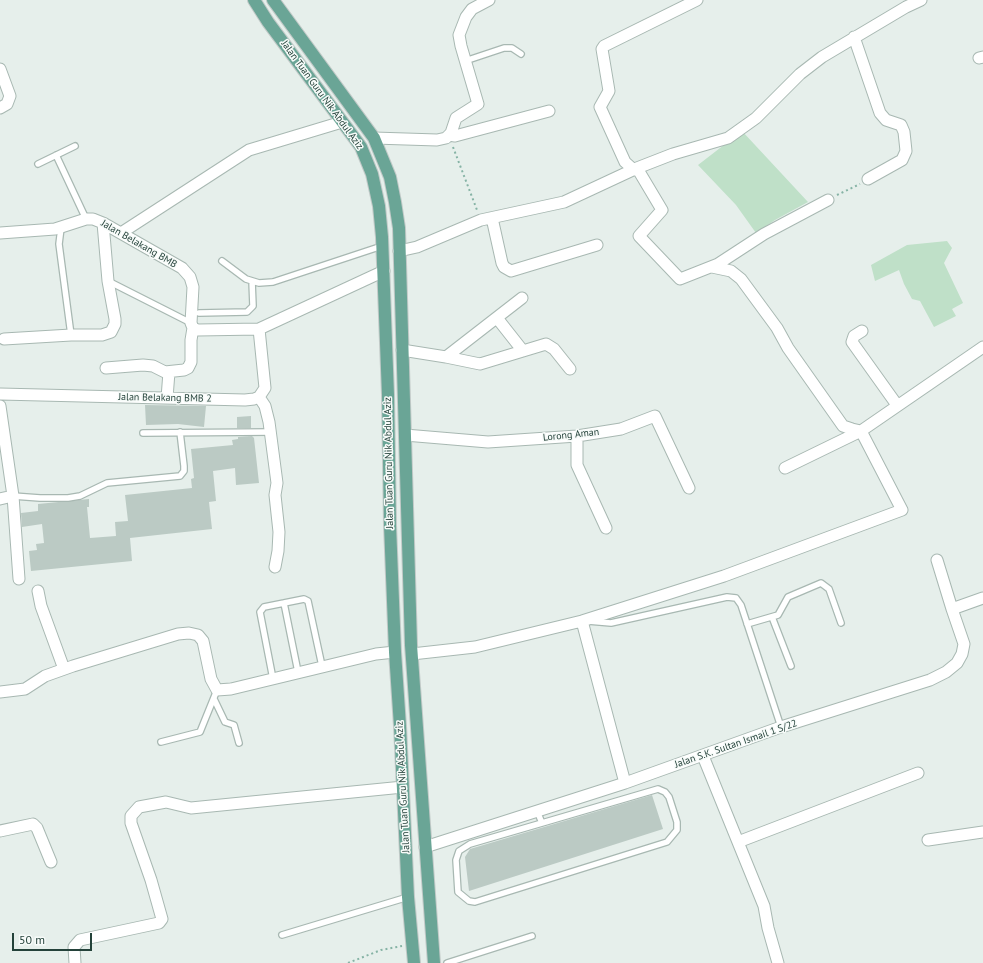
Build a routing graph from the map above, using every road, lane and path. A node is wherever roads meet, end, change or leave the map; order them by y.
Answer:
1 (254, 0) edge
2 (273, 0) edge
3 (488, 0) edge
4 (698, 0) edge
5 (921, 0) edge
6 (854, 37) junction
7 (522, 54) dead end
8 (465, 61) junction
9 (0, 69) edge
10 (0, 108) edge
11 (549, 111) dead end
12 (342, 122) junction
13 (448, 135) junction
14 (374, 138) junction
15 (75, 146) dead end
16 (56, 155) junction
17 (38, 164) dead end
18 (636, 169) junction
19 (868, 179) joint
20 (828, 200) joint
21 (86, 219) junction
22 (486, 219) junction
23 (103, 223) junction
24 (61, 228) junction
25 (0, 233) edge
26 (121, 233) junction
27 (597, 245) dead end
28 (383, 246) junction
29 (399, 251) junction
30 (222, 261) dead end
31 (712, 267) junction
32 (384, 271) junction
33 (108, 281) junction
34 (252, 281) junction
35 (522, 298) dead end
36 (199, 313) dead end
37 (497, 318) junction
38 (192, 326) junction
39 (259, 329) junction
40 (862, 331) dead end
41 (71, 334) junction
42 (4, 340) dead end
43 (983, 347) edge
44 (402, 350) junction
45 (523, 351) junction
46 (446, 357) junction
47 (106, 368) dead end
48 (570, 369) dead end
49 (169, 372) junction
50 (0, 394) edge
51 (168, 398) junction
52 (259, 398) junction
53 (897, 405) junction
54 (0, 406) edge
55 (861, 431) junction
56 (180, 432) junction
57 (271, 432) junction
58 (143, 433) dead end
59 (405, 435) junction
60 (577, 436) junction
61 (784, 468) dead end
62 (689, 488) dead end
63 (13, 496) junction
64 (0, 499) edge
65 (407, 523) junction
66 (390, 525) junction
67 (606, 528) dead end
68 (937, 560) dead end
69 (275, 567) dead end
70 (19, 579) dead end
71 (38, 591) dead end
72 (983, 598) edge
73 (284, 603) junction
74 (952, 609) junction
75 (772, 617) junction
76 (582, 621) junction
77 (748, 624) junction
78 (842, 624) dead end
79 (395, 652) junction
80 (412, 654) junction
81 (322, 666) junction
82 (790, 666) dead end
83 (64, 670) junction
84 (298, 672) junction
85 (273, 679) junction
86 (0, 692) edge
87 (216, 694) junction
88 (781, 727) junction
89 (161, 742) dead end
90 (239, 743) dead end
91 (703, 756) junction
92 (918, 773) dead end
93 (625, 782) junction
94 (404, 788) junction
95 (537, 811) junction
96 (542, 823) junction
97 (0, 831) edge
98 (983, 832) edge
99 (928, 840) dead end
100 (738, 842) junction
101 (425, 847) junction
102 (51, 862) dead end
103 (427, 881) junction
104 (407, 892) junction
105 (282, 935) dead end
106 (532, 936) dead end
107 (412, 944) junction
108 (75, 963) edge
109 (348, 963) edge
110 (414, 963) edge
111 (434, 963) edge
112 (447, 963) edge
113 (778, 963) edge

1 - 12 main road, Jalan Tuan Guru Nik Abdul Aziz
2 - 14 main road, Jalan Tuan Guru Nik Abdul Aziz
3 - 8 street
4 - 18 street
5 - 6 street
6 - 18 street
6 - 19 street
7 - 8 lane
8 - 13 street
9 - 10 street
11 - 13 street
12 - 26 street
12 - 28 main road, Jalan Tuan Guru Nik Abdul Aziz
13 - 14 street
13 - 22 path
14 - 29 main road, Jalan Tuan Guru Nik Abdul Aziz
15 - 16 lane
16 - 17 lane
16 - 21 lane
18 - 22 street
18 - 31 street
19 - 20 path
20 - 31 street
21 - 23 street, Jalan Belakang BMB
21 - 24 street
22 - 27 street
22 - 29 street
23 - 26 street, Jalan Belakang BMB
23 - 33 street
24 - 25 street
24 - 41 lane
26 - 38 street, Jalan Belakang BMB
28 - 32 main road, Jalan Tuan Guru Nik Abdul Aziz
28 - 34 lane
29 - 44 main road, Jalan Tuan Guru Nik Abdul Aziz
30 - 34 lane
31 - 55 street
32 - 39 street
32 - 66 main road, Jalan Tuan Guru Nik Abdul Aziz
33 - 38 lane
33 - 41 street
34 - 36 lane
35 - 37 street
37 - 45 street
37 - 46 street
38 - 39 street
38 - 49 street, Jalan Belakang BMB
39 - 52 street
40 - 53 street
41 - 42 street
43 - 53 street
44 - 46 street
44 - 59 main road, Jalan Tuan Guru Nik Abdul Aziz
45 - 46 street
45 - 48 street
47 - 49 street
49 - 51 street
50 - 51 street, Jalan Belakang BMB 2
51 - 52 street, Jalan Belakang BMB 2
52 - 57 street
53 - 55 street
54 - 63 street
55 - 61 street
55 - 76 street
56 - 57 lane
56 - 58 lane
56 - 63 lane
57 - 69 street
59 - 60 street, Lorong Aman
59 - 65 main road, Jalan Tuan Guru Nik Abdul Aziz
60 - 62 street, Lorong Aman
60 - 67 street
63 - 64 street
63 - 70 street
65 - 66 main road
65 - 80 main road, Jalan Tuan Guru Nik Abdul Aziz
66 - 79 main road, Jalan Tuan Guru Nik Abdul Aziz
68 - 74 street, Jalan S.K. Sultan Ismail 1 S/22
71 - 83 street
72 - 74 street
73 - 81 lane
73 - 84 lane
73 - 85 lane
74 - 88 street, Jalan S.K. Sultan Ismail 1 S/22
75 - 77 lane
75 - 78 lane
75 - 82 lane
76 - 77 lane
76 - 80 street
76 - 93 street
77 - 88 lane
79 - 81 street
79 - 94 main road, Jalan Tuan Guru Nik Abdul Aziz
80 - 101 main road, Jalan Tuan Guru Nik Abdul Aziz
81 - 84 street
83 - 86 street
83 - 87 street
84 - 85 street
85 - 87 street
87 - 89 lane
87 - 90 lane
88 - 91 street, Jalan S.K. Sultan Ismail 1 S/22
91 - 93 street, Jalan S.K. Sultan Ismail 1 S/22
91 - 100 street
92 - 100 street
93 - 95 street, Jalan S.K. Sultan Ismail 1 S/22
94 - 104 main road, Jalan Tuan Guru Nik Abdul Aziz
94 - 108 street
95 - 96 lane
95 - 101 street, Jalan S.K. Sultan Ismail 1 S/22
96 - 96 lane
97 - 102 street
98 - 99 street
100 - 113 street
101 - 103 main road, Jalan Tuan Guru Nik Abdul Aziz
103 - 104 main road
103 - 111 main road, Jalan Tuan Guru Nik Abdul Aziz
104 - 105 lane
104 - 107 main road, Jalan Tuan Guru Nik Abdul Aziz
106 - 112 lane
107 - 109 path
107 - 110 main road, Jalan Tuan Guru Nik Abdul Aziz

